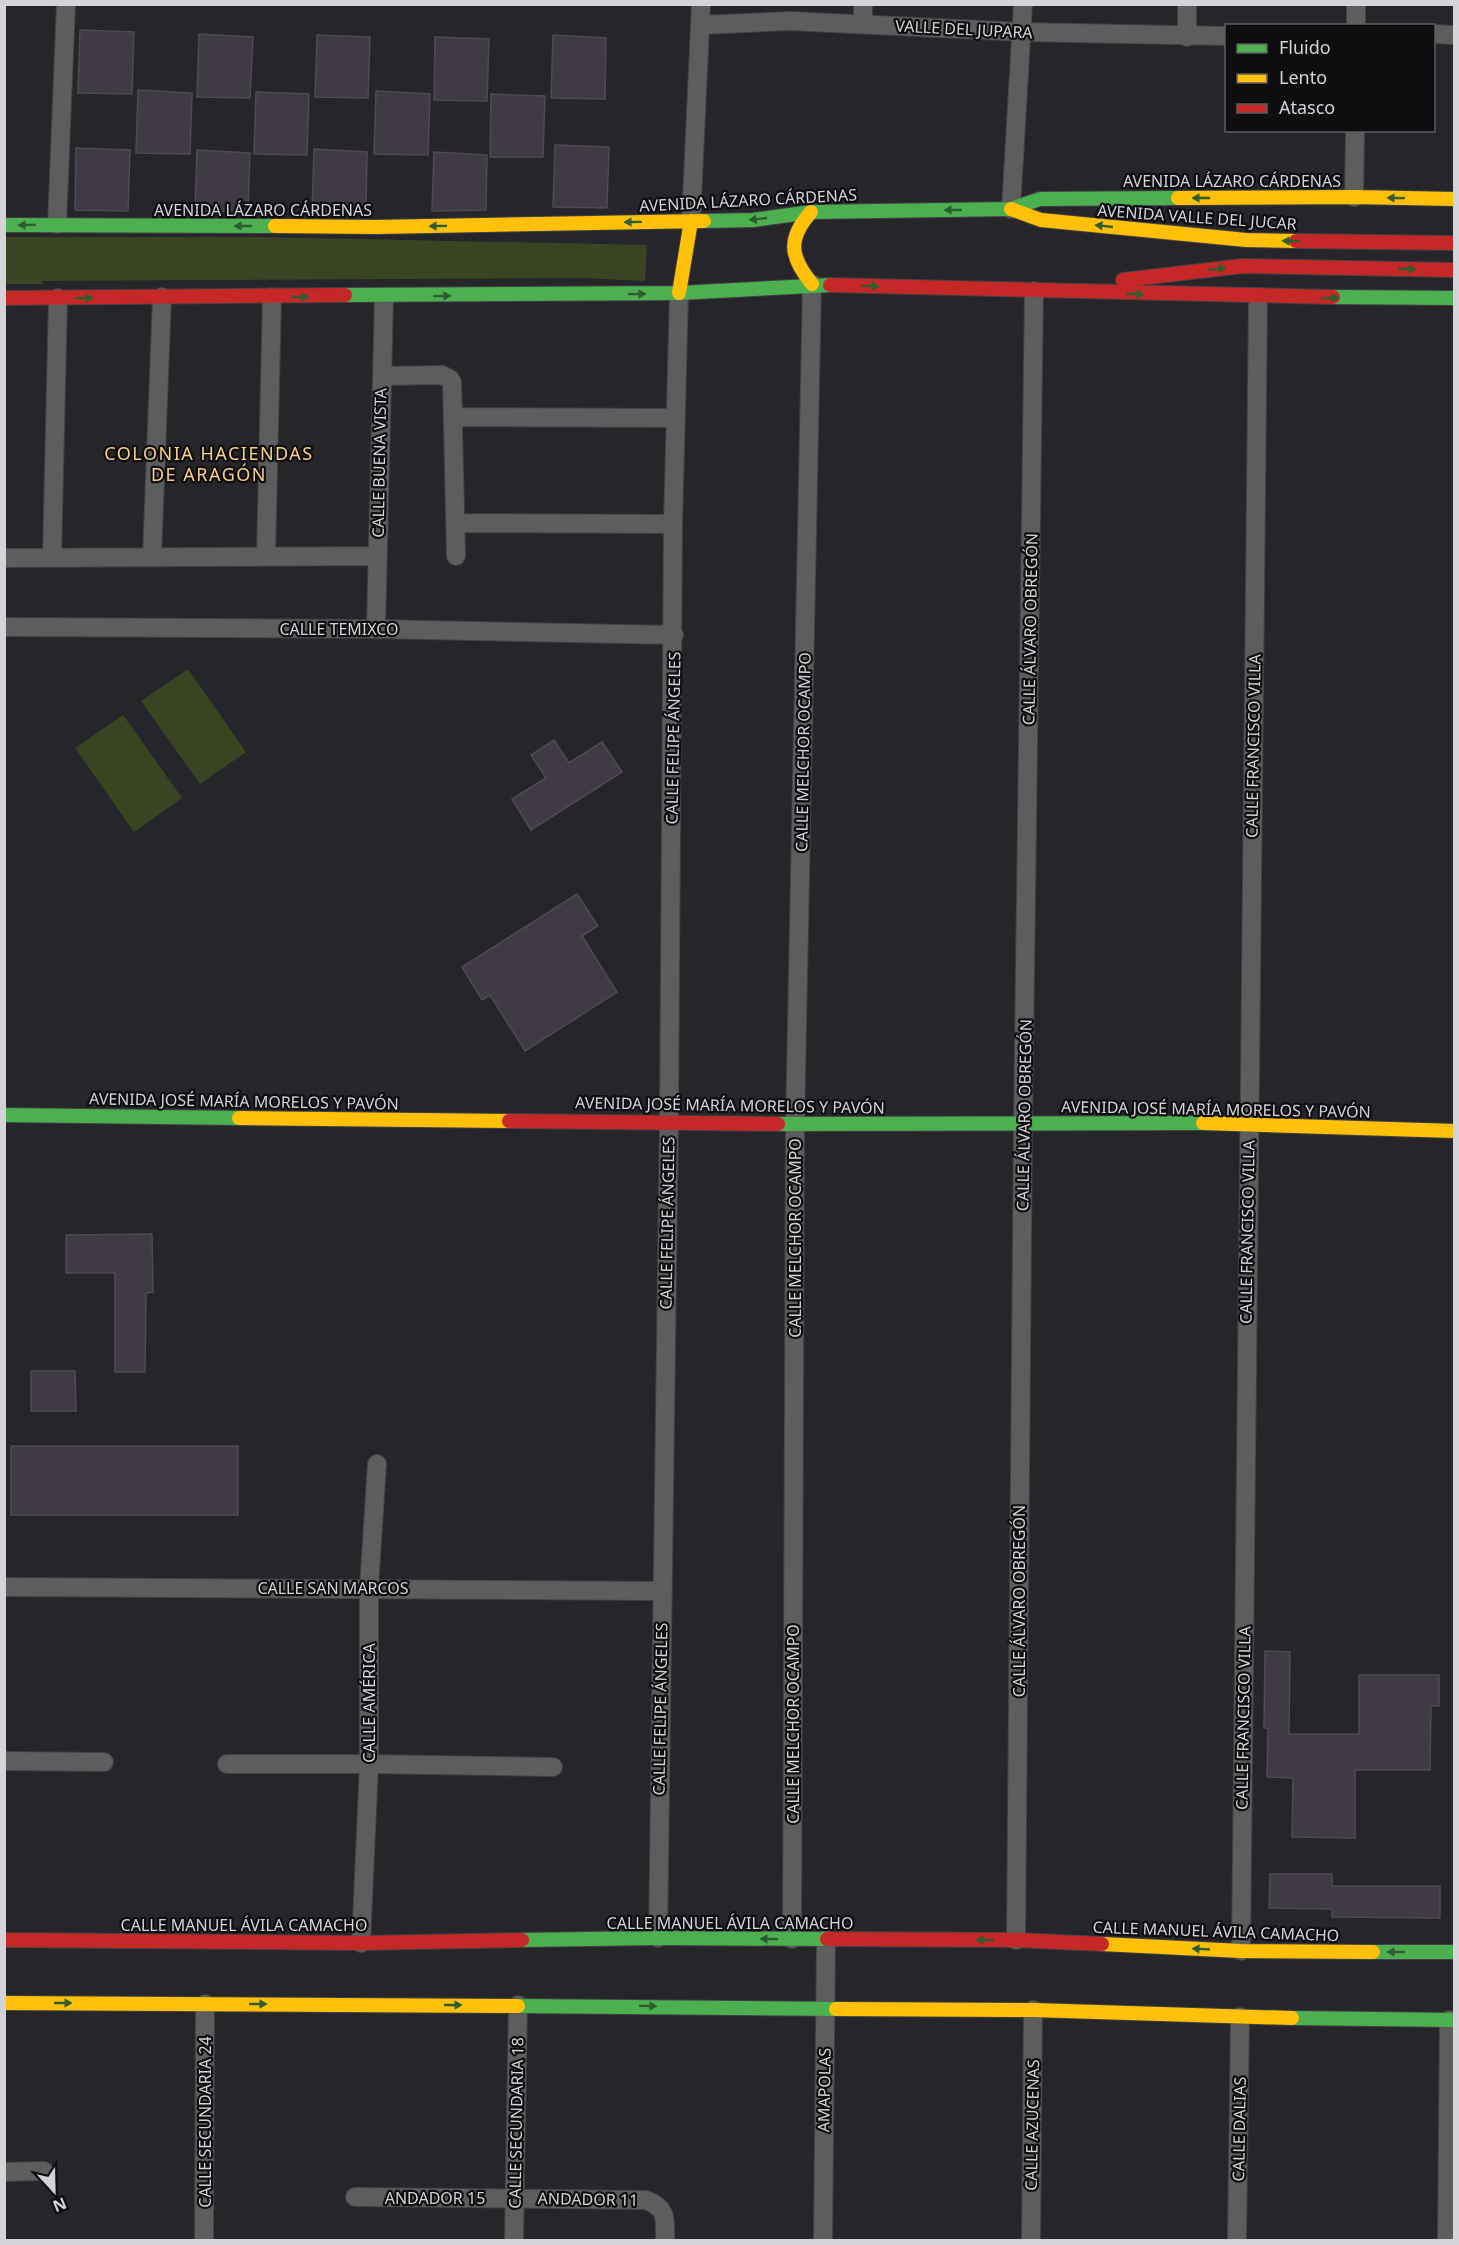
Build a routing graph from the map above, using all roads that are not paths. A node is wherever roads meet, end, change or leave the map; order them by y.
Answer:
1 (66, 4) edge
2 (701, 4) edge
3 (863, 4) edge
4 (1023, 4) edge
5 (1187, 4) edge
6 (1356, 4) edge
7 (863, 23) junction
8 (1356, 24) edge
9 (701, 25) junction
10 (1022, 32) junction
11 (1435, 34) edge
12 (1455, 35) edge
13 (1225, 36) edge
14 (1187, 37) junction
15 (1355, 132) edge
16 (1354, 196) junction
17 (1455, 199) edge
18 (1011, 209) junction
19 (811, 212) junction
20 (691, 221) junction
21 (57, 224) junction
22 (4, 225) edge
23 (1455, 243) edge
24 (1455, 270) edge
25 (812, 284) junction
26 (1034, 291) junction
27 (679, 293) junction
28 (162, 297) junction
29 (272, 297) junction
30 (384, 297) junction
31 (1258, 297) junction
32 (4, 298) edge
33 (58, 298) junction
34 (1455, 298) edge
35 (382, 376) junction
36 (453, 417) junction
37 (676, 418) junction
38 (455, 523) junction
39 (674, 524) junction
40 (266, 555) junction
41 (377, 556) junction
42 (456, 556) dead end
43 (152, 557) junction
44 (4, 558) edge
45 (52, 558) junction
46 (4, 627) edge
47 (376, 629) junction
48 (674, 635) junction
49 (4, 1115) edge
50 (669, 1121) junction
51 (1023, 1123) junction
52 (795, 1124) junction
53 (1248, 1124) junction
54 (1455, 1131) edge
55 (377, 1464) dead end
56 (4, 1587) edge
57 (369, 1587) junction
58 (662, 1591) junction
59 (4, 1761) edge
60 (104, 1762) dead end
61 (227, 1764) dead end
62 (369, 1764) junction
63 (553, 1767) dead end
64 (658, 1938) junction
65 (792, 1939) junction
66 (4, 1940) edge
67 (826, 1940) junction
68 (1016, 1940) junction
69 (361, 1943) junction
70 (1241, 1950) junction
71 (1455, 1952) edge
72 (4, 2003) edge
73 (205, 2004) junction
74 (518, 2005) junction
75 (825, 2008) junction
76 (1033, 2010) junction
77 (1240, 2018) junction
78 (1452, 2020) edge
79 (44, 2171) dead end
80 (4, 2172) edge
81 (355, 2197) dead end
82 (515, 2198) junction
83 (204, 2241) edge
84 (514, 2241) edge
85 (666, 2241) edge
86 (823, 2241) edge
87 (1031, 2241) edge
88 (1237, 2241) edge
89 (1447, 2241) edge

1 - 21 street
2 - 9 street
3 - 7 street
4 - 10 street
5 - 14 street
6 - 8 street
7 - 9 street, VALLE DEL JUPARA
7 - 10 street, VALLE DEL JUPARA
9 - 20 street
10 - 14 street, VALLE DEL JUPARA
10 - 18 street
11 - 12 street
13 - 14 street, VALLE DEL JUPARA
15 - 16 street
17 -> 16 street, AVENIDA LÁZARO CÁRDENAS
16 -> 18 street, AVENIDA LÁZARO CÁRDENAS
18 -> 19 street, AVENIDA LÁZARO CÁRDENAS
23 -> 18 street, AVENIDA VALLE DEL JUCAR
19 -> 20 street, AVENIDA LÁZARO CÁRDENAS
19 - 25 street
20 -> 21 street, AVENIDA LÁZARO CÁRDENAS
20 - 27 street
21 -> 22 street, AVENIDA LÁZARO CÁRDENAS
26 -> 24 street
25 -> 26 street
25 - 27 street
25 - 52 street, CALLE MELCHOR OCAMPO
26 -> 31 street
26 - 51 street, CALLE ÁLVARO OBREGÓN
30 -> 27 street
27 - 37 street, CALLE FELIPE ÁNGELES
28 - 29 street
33 -> 28 street
28 - 43 street
29 -> 30 street
29 - 40 street
30 - 35 street, CALLE BUENA VISTA
31 -> 34 street
31 - 53 street, CALLE FRANCISCO VILLA
32 - 33 street
33 - 45 street
35 - 36 street
35 - 41 street, CALLE BUENA VISTA
36 - 37 street
36 - 38 street
37 - 39 street, CALLE FELIPE ÁNGELES
38 - 39 street
38 - 42 street
39 - 48 street, CALLE FELIPE ÁNGELES
40 - 41 street
40 - 43 street
41 - 47 street, CALLE BUENA VISTA
43 - 45 street
44 - 45 street
46 - 47 street, CALLE TEMIXCO
47 - 48 street, CALLE TEMIXCO
48 - 50 street, CALLE FELIPE ÁNGELES
49 - 50 street, AVENIDA JOSÉ MARÍA MORELOS Y PAVÓN
50 - 52 street, AVENIDA JOSÉ MARÍA MORELOS Y PAVÓN
50 - 58 street, CALLE FELIPE ÁNGELES
51 - 52 street, AVENIDA JOSÉ MARÍA MORELOS Y PAVÓN
51 - 53 street, AVENIDA JOSÉ MARÍA MORELOS Y PAVÓN
51 - 68 street, CALLE ÁLVARO OBREGÓN
52 - 65 street, CALLE MELCHOR OCAMPO
53 - 54 street, AVENIDA JOSÉ MARÍA MORELOS Y PAVÓN
53 - 70 street, CALLE FRANCISCO VILLA
55 - 57 street, CALLE AMÉRICA
56 - 57 street, CALLE SAN MARCOS
57 - 58 street, CALLE SAN MARCOS
57 - 62 street, CALLE AMÉRICA
58 - 64 street, CALLE FELIPE ÁNGELES
59 - 60 street
61 - 62 street
62 - 63 street
62 - 69 street, CALLE AMÉRICA
65 -> 64 street, CALLE MANUEL ÁVILA CAMACHO
64 - 69 street, CALLE MANUEL ÁVILA CAMACHO
65 - 67 street, CALLE MANUEL ÁVILA CAMACHO
66 - 69 street, CALLE MANUEL ÁVILA CAMACHO
68 -> 67 street, CALLE MANUEL ÁVILA CAMACHO
67 - 75 street, AMAPOLAS
70 -> 68 street, CALLE MANUEL ÁVILA CAMACHO
71 -> 70 street, CALLE MANUEL ÁVILA CAMACHO
72 -> 73 street
73 -> 74 street
73 - 83 street, CALLE SECUNDARIA 24
74 -> 75 street
74 - 82 street, CALLE SECUNDARIA 18
75 - 76 street
75 - 86 street, AMAPOLAS
76 - 77 street
76 - 87 street, CALLE AZUCENAS
77 - 78 street
77 - 88 street, CALLE DALIAS
78 - 89 street
79 - 80 street
81 - 82 street, ANDADOR 15
82 - 84 street, CALLE SECUNDARIA 18
82 - 85 street, ANDADOR 11

